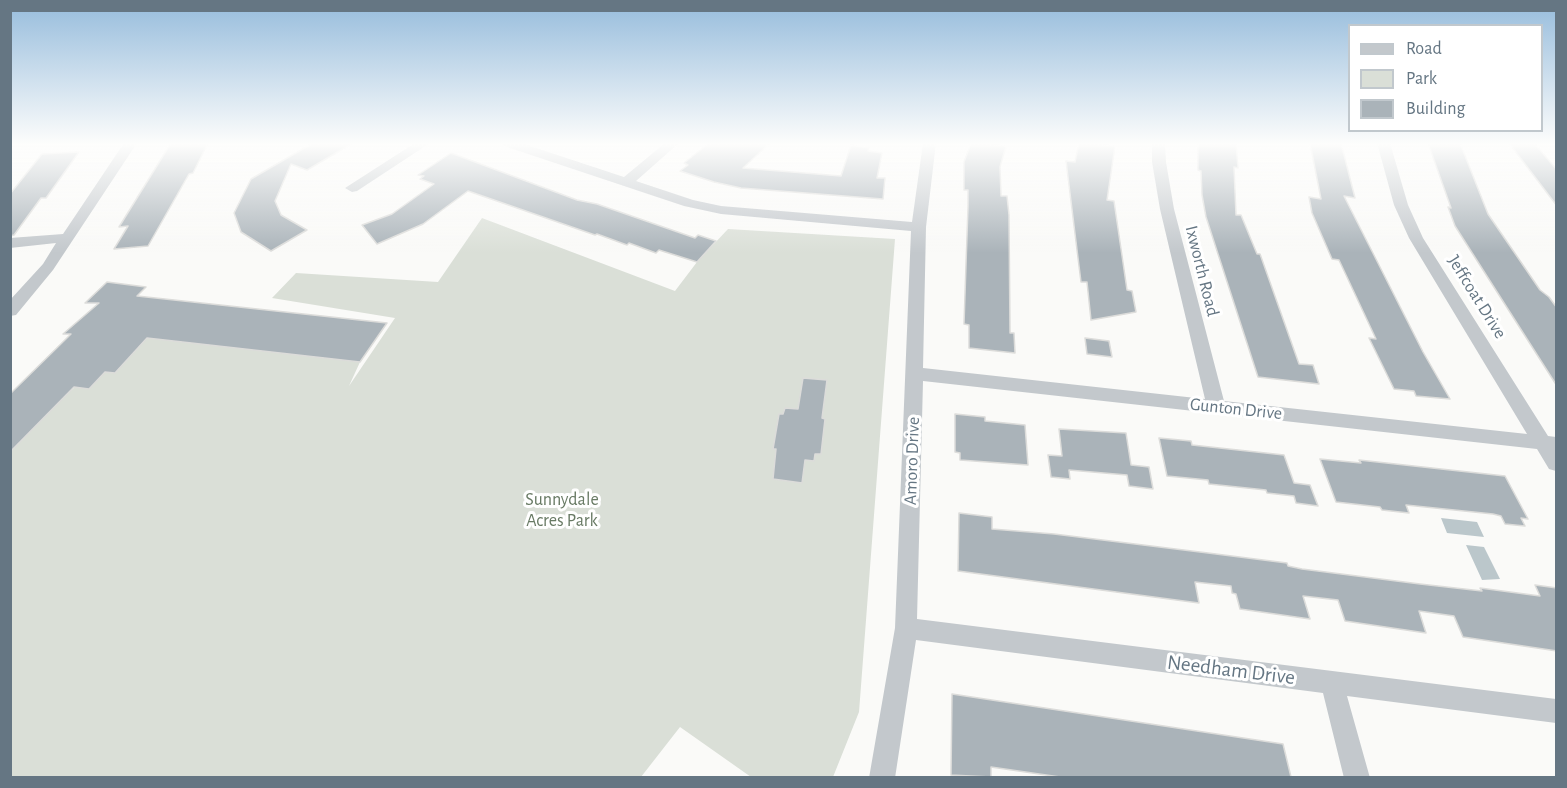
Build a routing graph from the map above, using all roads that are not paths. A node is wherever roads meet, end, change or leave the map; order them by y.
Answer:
1 (105, 180) edge
2 (364, 180) edge
3 (623, 180) edge
4 (925, 180) edge
5 (1162, 180) edge
6 (1394, 180) edge
7 (627, 181) joint
8 (351, 188) dead end
9 (919, 227) junction
10 (66, 238) junction
11 (10, 243) edge
12 (10, 311) edge
13 (916, 374) junction
14 (1216, 406) junction
15 (1550, 443) edge
16 (1557, 464) edge
17 (906, 628) junction
18 (1332, 683) junction
19 (1557, 711) edge
20 (882, 777) edge
21 (1357, 777) edge

1 - 10 street
2 - 8 street
3 - 7 street
4 - 9 street, Amoro Drive
5 - 14 street, Ixworth Road
6 - 15 street, Jeffcoat Drive
7 - 9 street
9 - 13 street, Amoro Drive
10 - 11 street
10 - 12 street
13 - 14 street, Gunton Drive
13 - 17 street, Amoro Drive
14 - 15 street, Gunton Drive
15 - 16 street, Jeffcoat Drive
17 - 18 street, Needham Drive
17 - 20 street, Amoro Drive
18 - 19 street, Needham Drive
18 - 21 street

